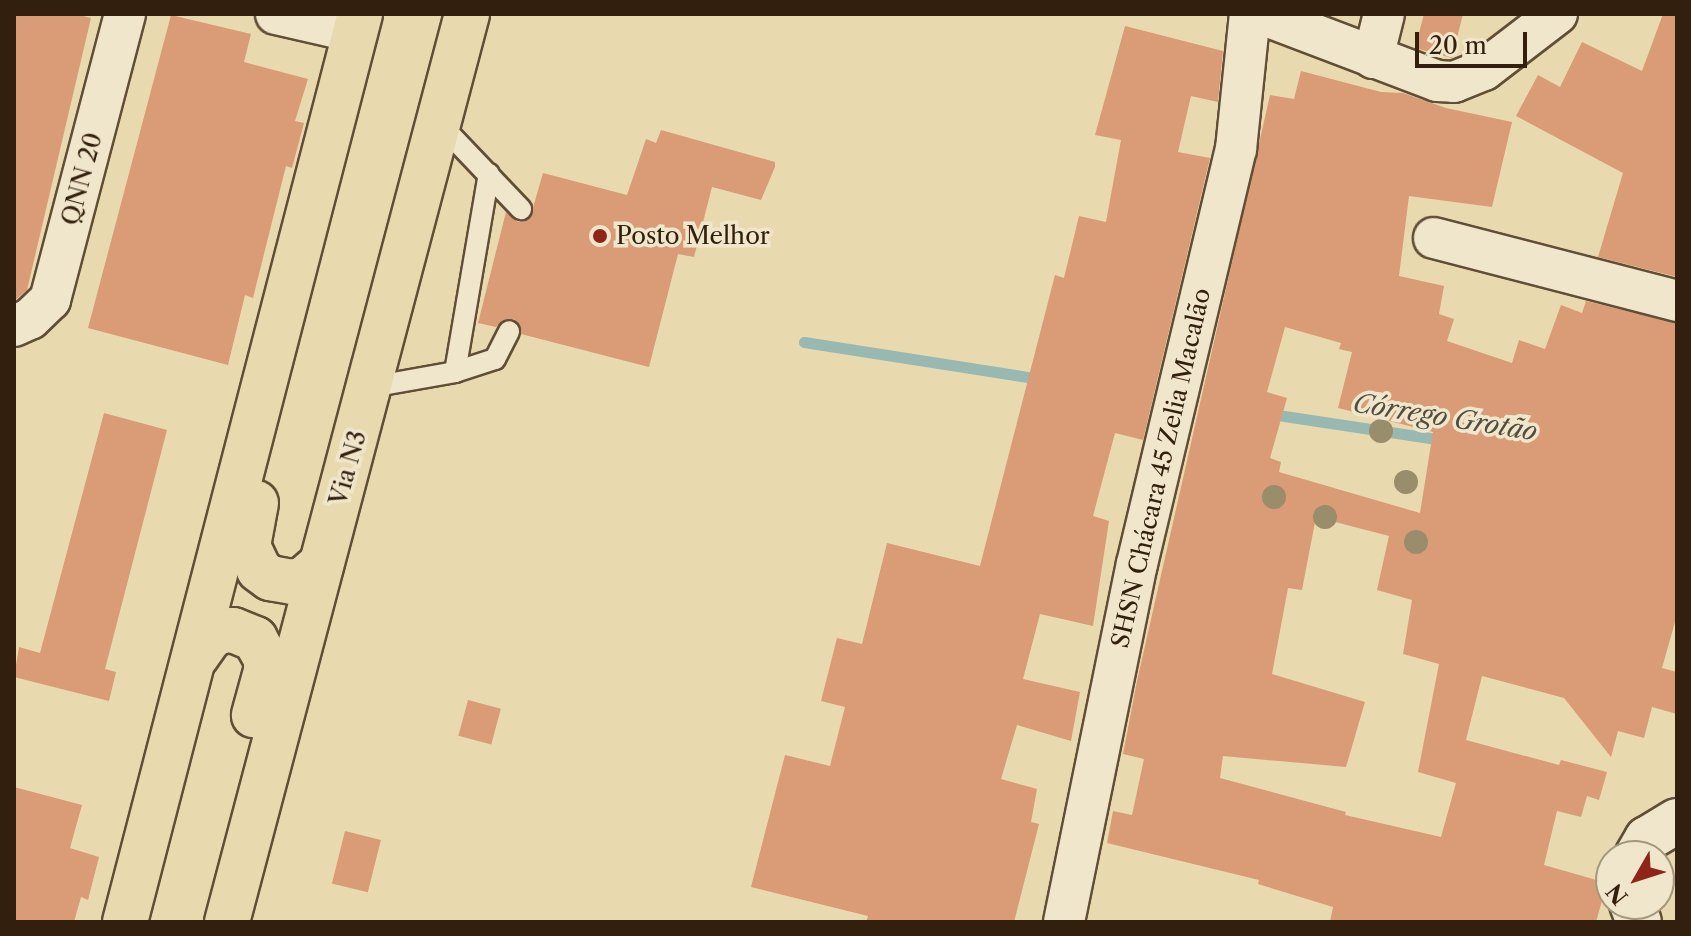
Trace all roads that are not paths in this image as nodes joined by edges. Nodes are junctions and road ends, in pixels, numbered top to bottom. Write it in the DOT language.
graph roads {
  1 [pos="125,14"];
  2 [pos="276,14"];
  3 [pos="467,14"];
  4 [pos="1250,14"];
  5 [pos="1261,14"];
  6 [pos="1384,14"];
  7 [pos="1557,14"];
  8 [pos="358,23"];
  9 [pos="1373,58"];
  10 [pos="337,102"];
  11 [pos="439,123"];
  12 [pos="489,174"];
  13 [pos="521,209"];
  14 [pos="1434,238"];
  15 [pos="1677,301"];
  16 [pos="14,326"];
  17 [pos="509,331"];
  18 [pos="455,372"];
  19 [pos="371,387"];
  20 [pos="321,564"];
  21 [pos="196,657"];
  22 [pos="1676,819"];
  23 [pos="1646,840"];
  24 [pos="125,922"];
  25 [pos="199,922"];
  26 [pos="227,922"];
  27 [pos="1064,922"];
  1 -- 16 [label="street, QNN 20"];
  2 -- 8 [label="street"];
  3 -- 11 [label="main road, Via N3"];
  4 -- 27 [label="street, SHSN Chácara 45 Zelia Macalão"];
  5 -- 9 [label="street"];
  6 -- 9 [label="street"];
  7 -- 9 [label="street"];
  8 -- 10 [label="main road"];
  10 -- 20 [label="main road"];
  10 -- 21 [label="main road"];
  11 -- 12 [label="lane"];
  11 -- 19 [label="main road, Via N3"];
  12 -- 13 [label="lane"];
  12 -- 18 [label="lane"];
  14 -- 15 [label="street"];
  17 -- 18 [label="lane"];
  18 -- 19 [label="lane"];
  19 -- 20 [label="main road, Via N3"];
  20 -- 26 [label="main road, Via N3"];
  21 -- 24 [label="main road"];
  21 -- 25 [label="main road"];
  22 -- 23 [label="street"];
}
